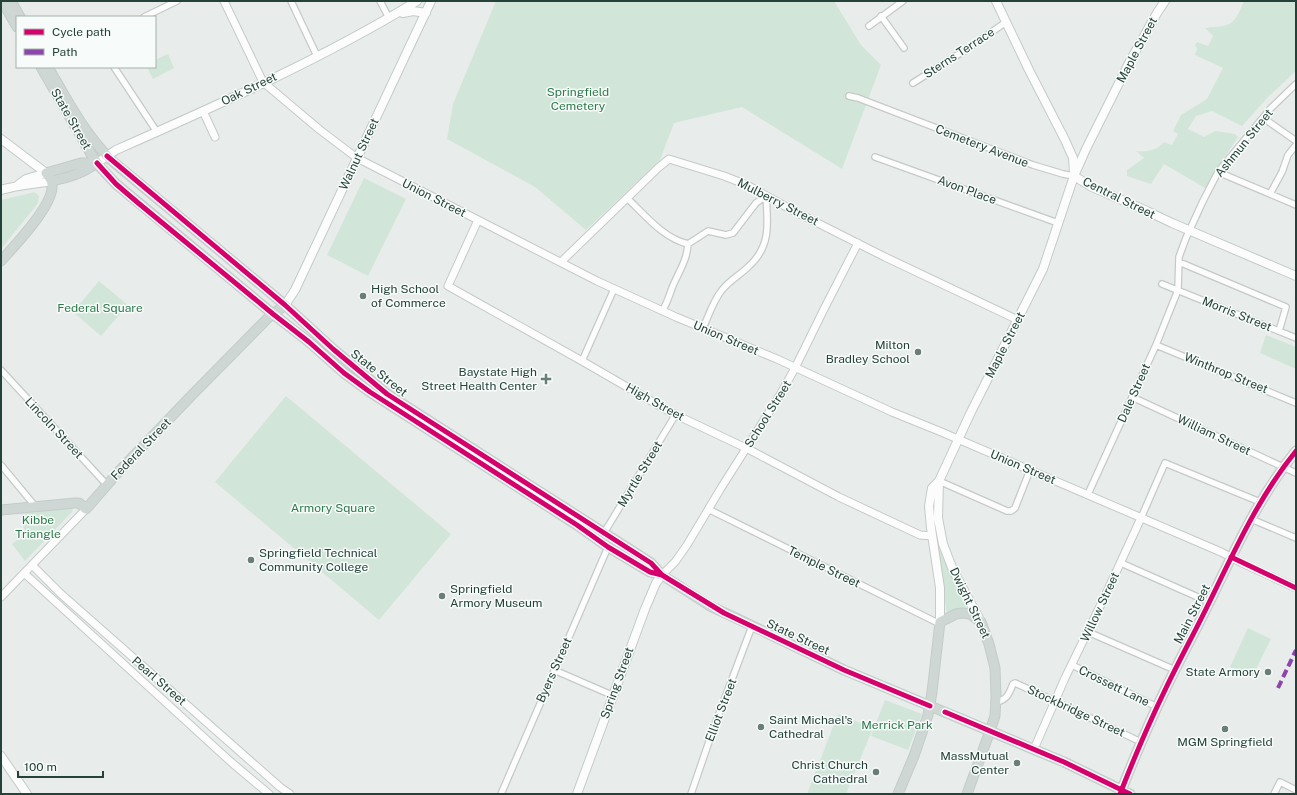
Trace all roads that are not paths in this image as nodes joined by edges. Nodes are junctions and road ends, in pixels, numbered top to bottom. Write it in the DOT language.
graph roads {
  1 [pos="2,1"];
  2 [pos="12,1"];
  3 [pos="177,1"];
  4 [pos="224,1"];
  5 [pos="291,1"];
  6 [pos="380,1"];
  7 [pos="417,1"];
  8 [pos="431,1"];
  9 [pos="903,1"];
  10 [pos="996,1"];
  11 [pos="1165,1"];
  12 [pos="426,13"];
  13 [pos="20,16"];
  14 [pos="146,16"];
  15 [pos="881,16"];
  16 [pos="389,18"];
  17 [pos="1006,22"];
  18 [pos="16,24"];
  19 [pos="869,26"];
  20 [pos="904,48"];
  21 [pos="317,56"];
  22 [pos="44,68"];
  23 [pos="115,68"];
  24 [pos="262,82"];
  25 [pos="913,83"];
  26 [pos="1296,84"];
  27 [pos="849,96"];
  28 [pos="202,111"];
  29 [pos="1268,122"];
  30 [pos="157,132"];
  31 [pos="214,137"];
  32 [pos="1,139"];
  33 [pos="1296,141"];
  34 [pos="1296,145"];
  35 [pos="107,156"];
  36 [pos="876,157"];
  37 [pos="357,158"];
  38 [pos="97,163"];
  39 [pos="1218,172"];
  40 [pos="46,173"];
  41 [pos="1074,176"];
  42 [pos="52,181"];
  43 [pos="18,185"];
  44 [pos="1,190"];
  45 [pos="1270,194"];
  46 [pos="766,196"];
  47 [pos="627,198"];
  48 [pos="1296,206"];
  49 [pos="478,220"];
  50 [pos="1058,223"];
  51 [pos="1189,230"];
  52 [pos="198,233"];
  53 [pos="858,243"];
  54 [pos="688,244"];
  55 [pos="190,245"];
  56 [pos="1,261"];
  57 [pos="561,262"];
  58 [pos="1179,262"];
  59 [pos="1296,276"];
  60 [pos="1162,284"];
  61 [pos="614,289"];
  62 [pos="1178,290"];
  63 [pos="285,305"];
  64 [pos="662,311"];
  65 [pos="273,314"];
  66 [pos="1018,320"];
  67 [pos="703,328"];
  68 [pos="1279,331"];
  69 [pos="1296,338"];
  70 [pos="1156,345"];
  71 [pos="582,360"];
  72 [pos="351,365"];
  73 [pos="795,368"];
  74 [pos="1,370"];
  75 [pos="344,373"];
  76 [pos="1132,397"];
  77 [pos="1296,403"];
  78 [pos="676,414"];
  79 [pos="959,440"];
  80 [pos="746,448"];
  81 [pos="1296,451"];
  82 [pos="1,465"];
  83 [pos="1283,467"];
  84 [pos="1030,470"];
  85 [pos="1296,473"];
  86 [pos="939,481"];
  87 [pos="107,485"];
  88 [pos="1088,494"];
  89 [pos="1260,502"];
  90 [pos="35,506"];
  91 [pos="86,508"];
  92 [pos="708,509"];
  93 [pos="1,510"];
  94 [pos="1141,518"];
  95 [pos="1251,519"];
  96 [pos="604,533"];
  97 [pos="932,536"];
  98 [pos="1296,538"];
  99 [pos="608,547"];
  100 [pos="1232,558"];
  101 [pos="32,565"];
  102 [pos="1120,565"];
  103 [pos="24,573"];
  104 [pos="662,575"];
  105 [pos="1296,588"];
  106 [pos="1,597"];
  107 [pos="1209,602"];
  108 [pos="981,622"];
  109 [pos="940,623"];
  110 [pos="752,626"];
  111 [pos="1088,632"];
  112 [pos="1072,665"];
  113 [pos="554,670"];
  114 [pos="1175,670"];
  115 [pos="614,696"];
  116 [pos="1055,701"];
  117 [pos="996,702"];
  118 [pos="930,706"];
  119 [pos="1157,707"];
  120 [pos="990,731"];
  121 [pos="1141,742"];
  122 [pos="1034,749"];
  123 [pos="1,756"];
  124 [pos="1296,790"];
  125 [pos="1121,792"];
  126 [pos="26,794"];
  127 [pos="269,794"];
  128 [pos="290,794"];
  129 [pos="501,794"];
  130 [pos="577,794"];
  131 [pos="691,794"];
  132 [pos="898,794"];
  133 [pos="966,794"];
  134 [pos="1130,794"];
  135 [pos="1274,794"];
  1 -- 18 [label="main road"];
  2 -- 13 [label="main road"];
  3 -- 14 [label="street"];
  4 -- 24 [label="street, Union Street"];
  5 -- 21 [label="street"];
  6 -- 16 [label="street"];
  7 -- 16 [label="main road, Oak Street"];
  8 -- 12 [label="main road, Walnut Street"];
  9 -- 15 [label="street"];
  10 -- 17 [label="main road, Central Street"];
  11 -- 41 [label="main road, Maple Street"];
  12 -- 16 [label="main road, Oak Street"];
  12 -- 37 [label="main road, Walnut Street"];
  15 -- 19 [label="street"];
  15 -- 20 [label="street"];
  16 -- 21 [label="main road, Oak Street"];
  17 -- 25 [label="street, Sterns Terrace"];
  17 -- 41 [label="main road, Central Street"];
  21 -- 24 [label="main road, Oak Street"];
  22 -- 35 [label="main road, State Street"];
  22 -- 38 [label="main road, State Street"];
  23 -- 30 [label="street"];
  24 -- 28 [label="main road, Oak Street"];
  24 -- 37 [label="street, Union Street"];
  26 -- 39 [label="street, Ashmun Street"];
  27 -- 41 [label="street, Cemetery Avenue"];
  28 -- 30 [label="main road, Oak Street"];
  28 -- 31 [label="street"];
  29 -- 33 [label="street"];
  30 -- 35 [label="main road, Oak Street"];
  32 -- 40 [label="main road"];
  34 -- 45 [label="street"];
  35 -- 38 [label="main road, Oak Street"];
  35 -- 52 [label="main road, State Street"];
  36 -- 50 [label="street, Avon Place"];
  37 -- 49 [label="street, Union Street"];
  37 -- 63 [label="main road, Walnut Street"];
  38 -- 40 [label="main road"];
  38 -- 42 [label="main road"];
  38 -- 55 [label="main road, State Street"];
  39 -- 45 [label="street"];
  39 -- 51 [label="street, Ashmun Street"];
  40 -- 42 [label="main road"];
  40 -- 43 [label="main road"];
  41 -- 50 [label="main road, Maple Street"];
  41 -- 51 [label="main road, Central Street"];
  42 -- 43 [label="main road"];
  42 -- 56 [label="main road"];
  43 -- 44 [label="main road"];
  45 -- 48 [label="street"];
  46 -- 47 [label="street, Mulberry Street"];
  46 -- 53 [label="street, Mulberry Street"];
  46 -- 54 [label="street"];
  46 -- 67 [label="street"];
  47 -- 54 [label="street"];
  47 -- 57 [label="street, Mulberry Street"];
  49 -- 57 [label="street, Union Street"];
  49 -- 71 [label="street, High Street"];
  50 -- 66 [label="main road, Maple Street"];
  51 -- 58 [label="street"];
  51 -- 59 [label="main road, Central Street"];
  52 -- 55 [label="main road"];
  52 -- 63 [label="main road, State Street"];
  53 -- 66 [label="street, Mulberry Street"];
  53 -- 73 [label="street, School Street"];
  54 -- 64 [label="street"];
  55 -- 65 [label="main road, State Street"];
  57 -- 61 [label="street, Union Street"];
  58 -- 62 [label="street"];
  58 -- 68 [label="street"];
  60 -- 62 [label="street, Morris Street"];
  61 -- 64 [label="street, Union Street"];
  61 -- 71 [label="street"];
  62 -- 68 [label="street, Morris Street"];
  62 -- 70 [label="street, Dale Street"];
  63 -- 65 [label="main road, Federal Street"];
  63 -- 72 [label="main road, State Street"];
  64 -- 67 [label="street, Union Street"];
  65 -- 75 [label="main road, State Street"];
  65 -- 87 [label="main road, Federal Street"];
  66 -- 79 [label="main road, Maple Street"];
  67 -- 73 [label="street, Union Street"];
  68 -- 69 [label="street, Morris Street"];
  70 -- 76 [label="street, Dale Street"];
  70 -- 77 [label="street, Winthrop Street"];
  71 -- 78 [label="street, High Street"];
  72 -- 75 [label="main road"];
  72 -- 96 [label="main road, State Street"];
  73 -- 79 [label="street, Union Street"];
  73 -- 80 [label="street, School Street"];
  74 -- 87 [label="street, Lincoln Street"];
  75 -- 99 [label="main road, State Street"];
  76 -- 83 [label="street, William Street"];
  76 -- 88 [label="street, Dale Street"];
  78 -- 80 [label="street, High Street"];
  78 -- 96 [label="street, Myrtle Street"];
  79 -- 84 [label="street, Union Street"];
  79 -- 86 [label="main road, Maple Street"];
  80 -- 92 [label="street, School Street"];
  80 -- 97 [label="street, High Street"];
  81 -- 83 [label="main road, Main Street"];
  82 -- 90 [label="street"];
  83 -- 85 [label="street, William Street"];
  83 -- 89 [label="main road, Main Street"];
  84 -- 86 [label="street"];
  84 -- 88 [label="street, Union Street"];
  86 -- 97 [label="main road, Maple Street"];
  86 -- 108 [label="main road, Dwight Street"];
  87 -- 91 [label="main road, Federal Street"];
  88 -- 94 [label="street, Union Street"];
  89 -- 94 [label="street, Willow Street"];
  89 -- 95 [label="main road, Main Street"];
  90 -- 91 [label="main road"];
  90 -- 93 [label="main road"];
  91 -- 101 [label="street, Federal Street"];
  92 -- 104 [label="street, School Street"];
  92 -- 109 [label="street, Temple Street"];
  94 -- 100 [label="street, Union Street"];
  94 -- 102 [label="street, Willow Street"];
  95 -- 98 [label="street"];
  95 -- 100 [label="main road, Main Street"];
  96 -- 104 [label="main road, State Street"];
  97 -- 109 [label="main road, Maple Street"];
  99 -- 104 [label="main road, State Street"];
  99 -- 113 [label="street, Byers Street"];
  100 -- 105 [label="street, Union Street"];
  100 -- 107 [label="main road, Main Street"];
  101 -- 103 [label="street, Federal Street"];
  101 -- 128 [label="street, Pearl Street"];
  102 -- 107 [label="street"];
  102 -- 111 [label="street, Willow Street"];
  103 -- 106 [label="street, Federal Street"];
  103 -- 127 [label="street, Pearl Street"];
  104 -- 110 [label="main road, State Street"];
  104 -- 115 [label="main road, Spring Street"];
  107 -- 114 [label="main road, Main Street"];
  108 -- 109 [label="main road"];
  108 -- 117 [label="main road, Dwight Street"];
  109 -- 118 [label="main road, Maple Street"];
  110 -- 118 [label="main road, State Street"];
  110 -- 131 [label="street, Elliot Street"];
  111 -- 112 [label="street, Willow Street"];
  111 -- 114 [label="street"];
  112 -- 116 [label="street, Willow Street"];
  112 -- 119 [label="street, Crossett Lane"];
  113 -- 115 [label="street"];
  113 -- 129 [label="street, Byers Street"];
  114 -- 119 [label="main road, Main Street"];
  115 -- 130 [label="main road, Spring Street"];
  116 -- 117 [label="street, Stockbridge Street"];
  116 -- 121 [label="street, Stockbridge Street"];
  116 -- 122 [label="street, Willow Street"];
  117 -- 120 [label="main road, Dwight Street"];
  118 -- 120 [label="main road, State Street"];
  118 -- 132 [label="main road, Maple Street"];
  119 -- 121 [label="main road, Main Street"];
  120 -- 122 [label="main road, State Street"];
  120 -- 133 [label="main road, Dwight Street"];
  121 -- 125 [label="main road, Main Street"];
  122 -- 125 [label="main road, State Street"];
  123 -- 126 [label="main road"];
  124 -- 135 [label="street"];
  125 -- 134 [label="main road, State Street"];
}
